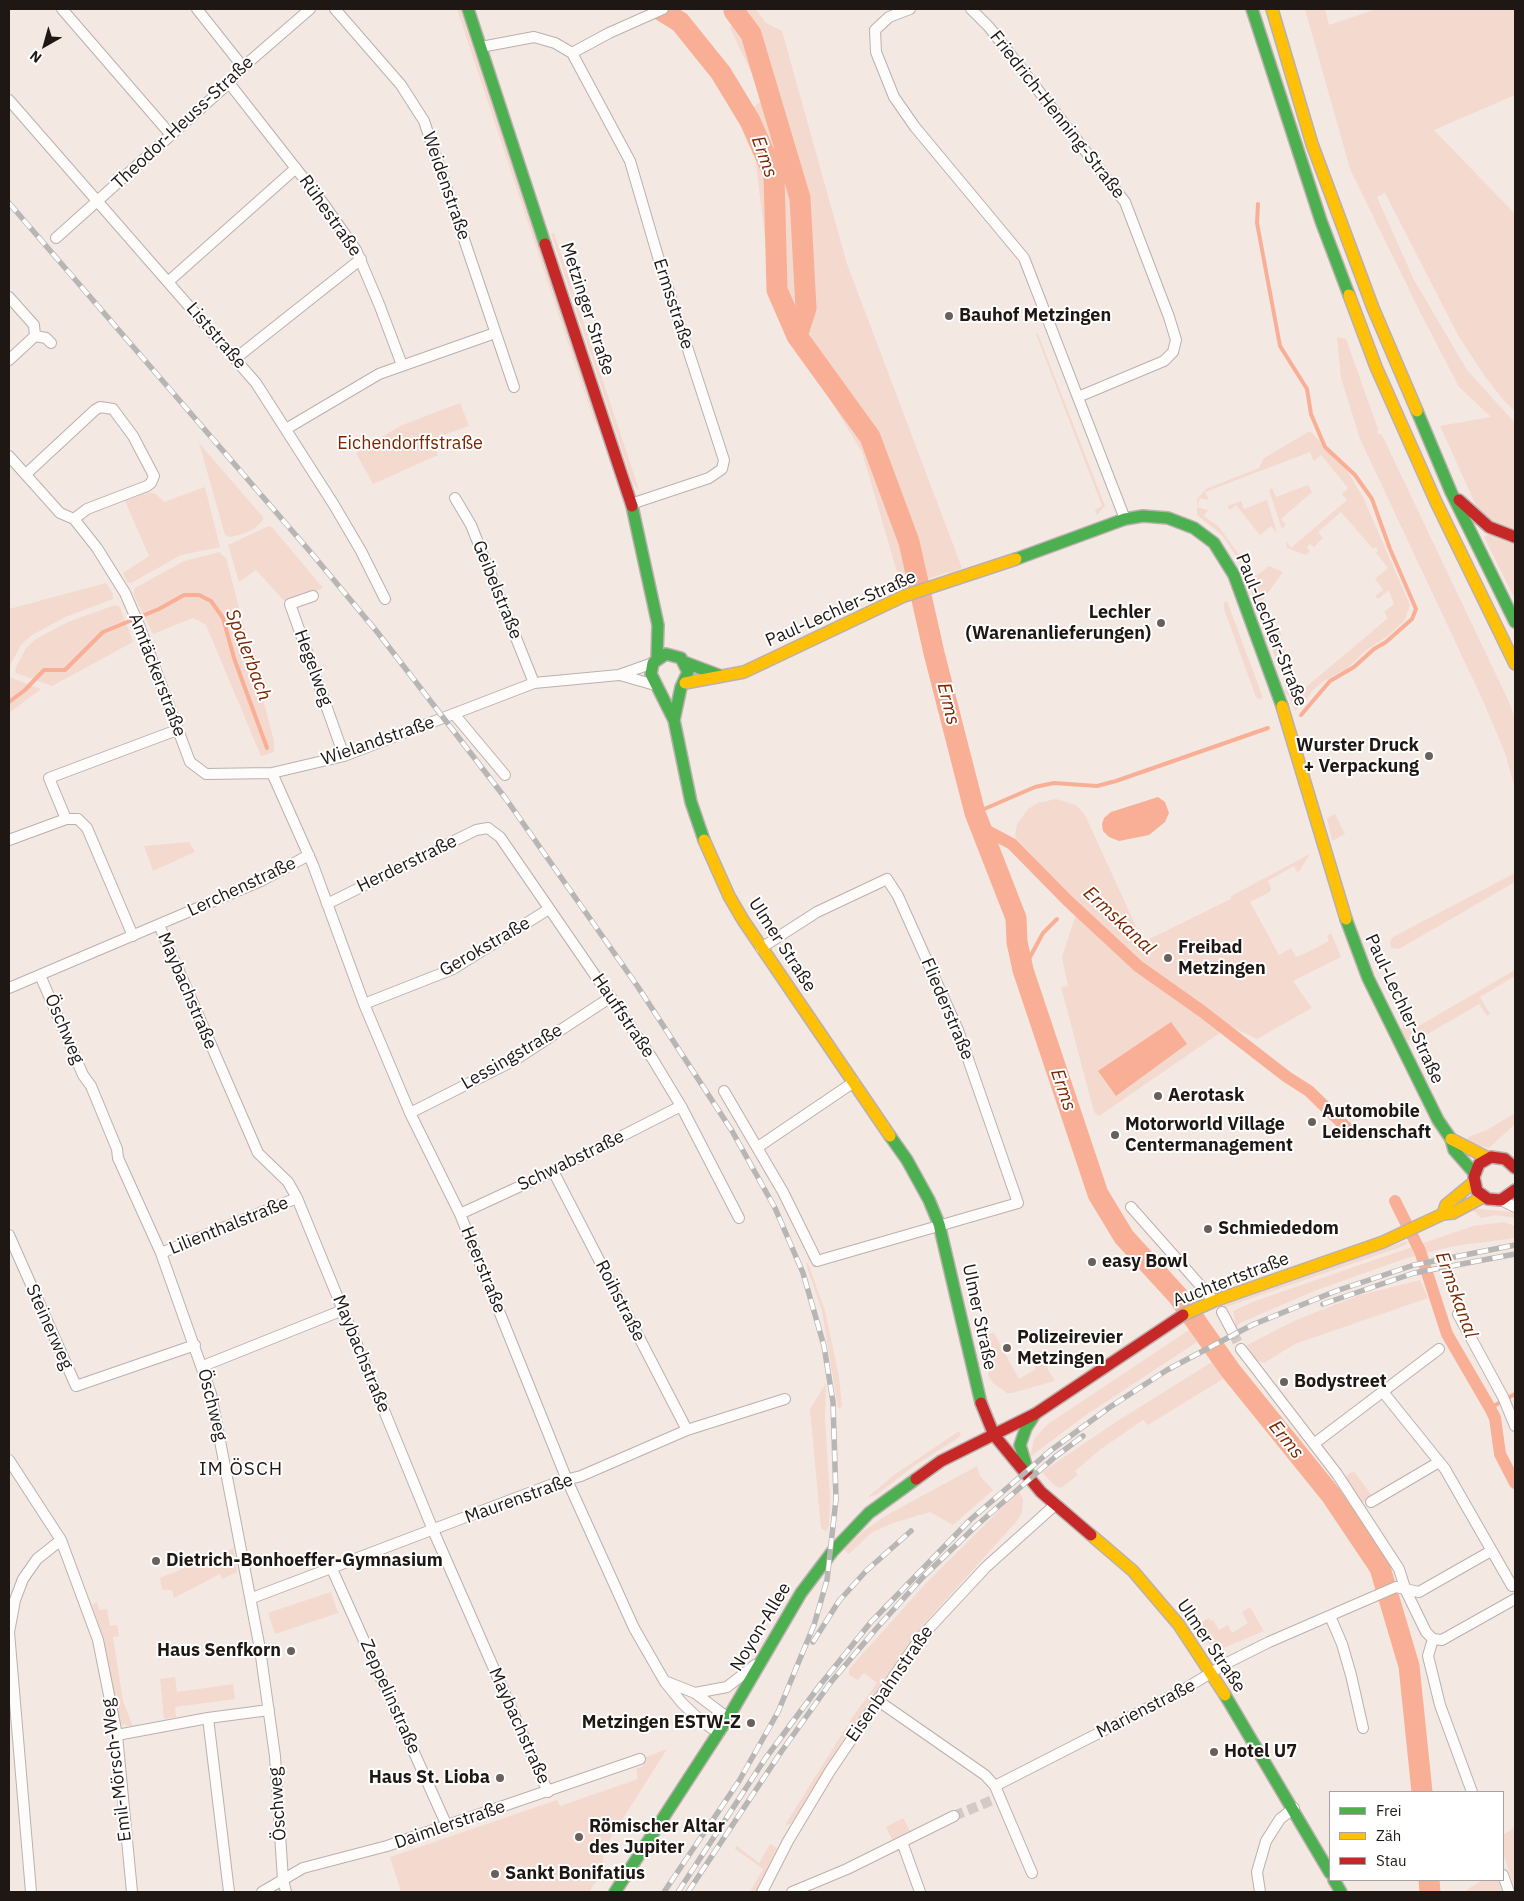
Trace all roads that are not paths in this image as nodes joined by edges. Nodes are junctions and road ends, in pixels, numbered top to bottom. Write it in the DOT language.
graph roads {
  1 [pos="62,9"];
  2 [pos="197,9"];
  3 [pos="309,9"];
  4 [pos="335,9"];
  5 [pos="468,9"];
  6 [pos="663,9"];
  7 [pos="910,9"];
  8 [pos="971,9"];
  9 [pos="1252,9"];
  10 [pos="1272,9"];
  11 [pos="481,47"];
  12 [pos="572,54"];
  13 [pos="243,67"];
  14 [pos="229,82"];
  15 [pos="9,100"];
  16 [pos="171,135"];
  17 [pos="296,168"];
  18 [pos="98,201"];
  19 [pos="56,238"];
  20 [pos="361,259"];
  21 [pos="169,281"];
  22 [pos="9,297"];
  23 [pos="495,333"];
  24 [pos="35,336"];
  25 [pos="51,344"];
  26 [pos="236,358"];
  27 [pos="9,360"];
  28 [pos="402,365"];
  29 [pos="514,387"];
  30 [pos="1078,396"];
  31 [pos="286,429"];
  32 [pos="9,456"];
  33 [pos="26,474"];
  34 [pos="1451,492"];
  35 [pos="455,498"];
  36 [pos="631,504"];
  37 [pos="74,519"];
  38 [pos="1125,519"];
  39 [pos="1515,537"];
  40 [pos="313,596"];
  41 [pos="385,600"];
  42 [pos="1515,622"];
  43 [pos="658,624"];
  44 [pos="680,659"];
  45 [pos="655,661"];
  46 [pos="1515,664"];
  47 [pos="619,675"];
  48 [pos="722,676"];
  49 [pos="534,683"];
  50 [pos="683,685"];
  51 [pos="657,686"];
  52 [pos="454,714"];
  53 [pos="674,720"];
  54 [pos="177,730"];
  55 [pos="344,756"];
  56 [pos="272,772"];
  57 [pos="505,775"];
  58 [pos="66,819"];
  59 [pos="488,828"];
  60 [pos="9,840"];
  61 [pos="309,855"];
  62 [pos="327,904"];
  63 [pos="549,909"];
  64 [pos="159,925"];
  65 [pos="134,936"];
  66 [pos="761,948"];
  67 [pos="40,975"];
  68 [pos="9,988"];
  69 [pos="612,997"];
  70 [pos="364,1004"];
  71 [pos="854,1082"];
  72 [pos="724,1091"];
  73 [pos="681,1106"];
  74 [pos="410,1113"];
  75 [pos="1451,1139"];
  76 [pos="758,1147"];
  77 [pos="1515,1152"];
  78 [pos="1488,1158"];
  79 [pos="1505,1158"];
  80 [pos="1515,1168"];
  81 [pos="553,1172"];
  82 [pos="1474,1178"];
  83 [pos="1515,1190"];
  84 [pos="1483,1197"];
  85 [pos="297,1198"];
  86 [pos="1502,1200"];
  87 [pos="1131,1207"];
  88 [pos="1515,1208"];
  89 [pos="460,1214"];
  90 [pos="1443,1214"];
  91 [pos="739,1218"];
  92 [pos="939,1224"];
  93 [pos="9,1235"];
  94 [pos="161,1253"];
  95 [pos="1208,1303"];
  96 [pos="343,1310"];
  97 [pos="1222,1312"];
  98 [pos="1458,1314"];
  99 [pos="1233,1333"];
  100 [pos="195,1345"];
  101 [pos="1241,1349"];
  102 [pos="1439,1349"];
  103 [pos="203,1366"];
  104 [pos="1383,1392"];
  105 [pos="785,1399"];
  106 [pos="1035,1414"];
  107 [pos="1515,1426"];
  108 [pos="687,1430"];
  109 [pos="994,1435"];
  110 [pos="1315,1443"];
  111 [pos="9,1460"];
  112 [pos="1439,1462"];
  113 [pos="567,1480"];
  114 [pos="1032,1482"];
  115 [pos="1371,1502"];
  116 [pos="1056,1505"];
  117 [pos="433,1530"];
  118 [pos="61,1540"];
  119 [pos="1491,1551"];
  120 [pos="332,1569"];
  121 [pos="1512,1586"];
  122 [pos="1401,1589"];
  123 [pos="252,1598"];
  124 [pos="1515,1599"];
  125 [pos="1330,1616"];
  126 [pos="1433,1639"];
  127 [pos="761,1661"];
  128 [pos="1212,1674"];
  129 [pos="665,1682"];
  130 [pos="695,1694"];
  131 [pos="877,1700"];
  132 [pos="268,1710"];
  133 [pos="208,1718"];
  134 [pos="728,1718"];
  135 [pos="1363,1728"];
  136 [pos="719,1733"];
  137 [pos="117,1735"];
  138 [pos="640,1759"];
  139 [pos="995,1786"];
  140 [pos="1472,1791"];
  141 [pos="548,1792"];
  142 [pos="1294,1808"];
  143 [pos="954,1816"];
  144 [pos="448,1826"];
  145 [pos="902,1842"];
  146 [pos="1329,1871"];
  147 [pos="1032,1873"];
  148 [pos="1504,1878"];
  149 [pos="283,1880"];
  150 [pos="31,1892"];
  151 [pos="132,1892"];
  152 [pos="229,1892"];
  153 [pos="262,1892"];
  154 [pos="286,1892"];
  155 [pos="615,1892"];
  156 [pos="762,1892"];
  157 [pos="792,1892"];
  158 [pos="920,1892"];
  159 [pos="1260,1892"];
  160 [pos="1509,1892"];
  1 -- 16 [label="street"];
  2 -- 13 [label="street"];
  3 -- 13 [label="street, Theodor-Heuss-Straße"];
  4 -- 23 [label="street, Weidenstraße"];
  5 -- 11 [label="main road, Metzinger Straße"];
  6 -- 12 [label="street"];
  7 -- 30 [label="street"];
  8 -- 30 [label="street, Friedrich-Henning-Straße"];
  9 -- 46 [label="main road"];
  10 -- 34 [label="main road"];
  11 -- 12 [label="street"];
  11 -- 36 [label="main road, Metzinger Straße"];
  12 -- 36 [label="street, Ermsstraße"];
  13 -- 14 [label="street, Theodor-Heuss-Straße"];
  14 -- 16 [label="street, Theodor-Heuss-Straße"];
  14 -- 17 [label="street, Rühestraße"];
  15 -- 18 [label="street, Liststraße"];
  16 -- 18 [label="street, Theodor-Heuss-Straße"];
  17 -- 20 [label="street, Rühestraße"];
  17 -- 21 [label="street"];
  18 -- 19 [label="street, Theodor-Heuss-Straße"];
  18 -- 21 [label="street, Liststraße"];
  20 -- 26 [label="street"];
  20 -- 28 [label="street, Rühestraße"];
  21 -- 26 [label="street, Liststraße"];
  22 -- 24 [label="street"];
  23 -- 28 [label="street"];
  23 -- 29 [label="street, Weidenstraße"];
  24 -- 25 [label="street"];
  24 -- 27 [label="street"];
  26 -- 31 [label="street, Liststraße"];
  28 -- 31 [label="street"];
  30 -- 38 [label="street"];
  31 -- 41 [label="street, Liststraße"];
  32 -- 33 [label="street, Amtäckerstraße"];
  33 -- 37 [label="street, Amtäckerstraße"];
  33 -- 37 [label="street"];
  34 -- 39 [label="main road"];
  34 -- 42 [label="main road"];
  35 -- 49 [label="street, Geibelstraße"];
  36 -- 43 [label="main road, Metzinger Straße"];
  37 -- 54 [label="street, Amtäckerstraße"];
  38 -- 48 [label="main road, Paul-Lechler-Straße"];
  38 -- 75 [label="main road, Paul-Lechler-Straße"];
  40 -- 55 [label="street, Hegelweg"];
  43 -- 44 [label="main road, Metzinger Straße"];
  43 -- 45 [label="main road, Metzinger Straße"];
  44 -- 45 [label="main road"];
  44 -- 48 [label="main road"];
  44 -- 50 [label="main road, Ulmer Straße"];
  45 -- 47 [label="street, Wielandstraße"];
  45 -- 51 [label="main road, Ulmer Straße"];
  47 -- 49 [label="street, Wielandstraße"];
  47 -- 51 [label="street, Wielandstraße"];
  48 -- 50 [label="main road, Paul-Lechler-Straße"];
  49 -- 52 [label="street, Wielandstraße"];
  50 -- 51 [label="main road"];
  50 -- 53 [label="main road, Ulmer Straße"];
  51 -- 53 [label="main road, Ulmer Straße"];
  52 -- 55 [label="street, Wielandstraße"];
  52 -- 57 [label="street, Wielandstraße"];
  53 -- 66 [label="main road, Ulmer Straße"];
  54 -- 56 [label="street, Amtäckerstraße"];
  54 -- 58 [label="street"];
  55 -- 56 [label="street, Wielandstraße"];
  56 -- 61 [label="street"];
  58 -- 60 [label="street"];
  58 -- 65 [label="street"];
  59 -- 62 [label="street, Herderstraße"];
  59 -- 63 [label="street, Hauffstraße"];
  61 -- 62 [label="street, Heerstraße"];
  61 -- 64 [label="street, Lerchenstraße"];
  62 -- 70 [label="street, Heerstraße"];
  63 -- 69 [label="street, Hauffstraße"];
  63 -- 70 [label="street, Gerokstraße"];
  64 -- 65 [label="street, Lerchenstraße"];
  64 -- 85 [label="street, Maybachstraße"];
  65 -- 67 [label="street, Lerchenstraße"];
  66 -- 71 [label="main road, Ulmer Straße"];
  66 -- 92 [label="street, Fliederstraße"];
  67 -- 68 [label="street, Lerchenstraße"];
  67 -- 94 [label="street, Öschweg"];
  69 -- 73 [label="street, Hauffstraße"];
  69 -- 74 [label="street, Lessingstraße"];
  70 -- 74 [label="street, Heerstraße"];
  71 -- 76 [label="street"];
  71 -- 92 [label="main road, Ulmer Straße"];
  72 -- 76 [label="street"];
  73 -- 81 [label="street, Schwabstraße"];
  73 -- 91 [label="street, Hauffstraße"];
  74 -- 89 [label="street, Heerstraße"];
  75 -- 78 [label="main road"];
  75 -- 82 [label="main road, Paul-Lechler-Straße"];
  76 -- 92 [label="street"];
  77 -- 79 [label="main road"];
  78 -- 79 [label="main road"];
  78 -- 82 [label="main road, Auchtertstraße"];
  79 -- 80 [label="main road"];
  81 -- 89 [label="street, Schwabstraße"];
  81 -- 108 [label="street, Roihstraße"];
  82 -- 84 [label="main road, Paul-Lechler-Straße"];
  82 -- 90 [label="main road, Auchtertstraße"];
  83 -- 86 [label="main road"];
  84 -- 86 [label="main road"];
  84 -- 90 [label="main road, Auchtertstraße"];
  85 -- 94 [label="street, Lilienthalstraße"];
  85 -- 96 [label="street, Maybachstraße"];
  86 -- 88 [label="street"];
  87 -- 95 [label="street"];
  89 -- 113 [label="street, Heerstraße"];
  90 -- 95 [label="main road, Auchtertstraße"];
  92 -- 109 [label="main road, Ulmer Straße"];
  93 -- 100 [label="street, Steinerweg"];
  94 -- 100 [label="street, Öschweg"];
  95 -- 106 [label="main road, Auchtertstraße"];
  96 -- 103 [label="street"];
  96 -- 117 [label="street, Maybachstraße"];
  97 -- 99 [label="street"];
  98 -- 107 [label="street"];
  100 -- 103 [label="street, Öschweg"];
  101 -- 110 [label="street"];
  102 -- 104 [label="street"];
  103 -- 123 [label="street, Öschweg"];
  104 -- 110 [label="street"];
  104 -- 112 [label="street"];
  105 -- 108 [label="street, Maurenstraße"];
  106 -- 109 [label="main road, Auchtertstraße"];
  106 -- 114 [label="main road"];
  108 -- 113 [label="street, Maurenstraße"];
  109 -- 114 [label="main road, Ulmer Straße"];
  109 -- 127 [label="main road, Noyon-Allee"];
  110 -- 122 [label="street"];
  111 -- 118 [label="street, Emil-Mörsch-Weg"];
  112 -- 115 [label="street"];
  112 -- 119 [label="street"];
  113 -- 117 [label="street, Maurenstraße"];
  113 -- 129 [label="street, Heerstraße"];
  114 -- 116 [label="main road, Ulmer Straße"];
  116 -- 128 [label="main road, Ulmer Straße"];
  116 -- 131 [label="street, Eisenbahnstraße"];
  117 -- 120 [label="street, Maurenstraße"];
  117 -- 141 [label="street, Maybachstraße"];
  118 -- 137 [label="street, Emil-Mörsch-Weg"];
  118 -- 150 [label="street"];
  119 -- 121 [label="street"];
  119 -- 122 [label="street, Marienstraße"];
  120 -- 123 [label="street, Maurenstraße"];
  120 -- 144 [label="street, Zeppelinstraße"];
  122 -- 125 [label="street, Marienstraße"];
  122 -- 126 [label="street"];
  123 -- 132 [label="street, Öschweg"];
  124 -- 126 [label="street"];
  125 -- 128 [label="street, Marienstraße"];
  125 -- 135 [label="street"];
  126 -- 140 [label="street"];
  127 -- 130 [label="street"];
  127 -- 134 [label="main road, Noyon-Allee"];
  128 -- 139 [label="street, Marienstraße"];
  128 -- 142 [label="main road, Ulmer Straße"];
  129 -- 130 [label="street"];
  129 -- 136 [label="street, Heerstraße"];
  130 -- 134 [label="street"];
  131 -- 139 [label="street"];
  131 -- 156 [label="street, Eisenbahnstraße"];
  132 -- 133 [label="street"];
  132 -- 149 [label="street, Öschweg"];
  133 -- 137 [label="street"];
  133 -- 152 [label="street"];
  134 -- 136 [label="main road, Noyon-Allee"];
  136 -- 155 [label="main road, Noyon-Allee"];
  137 -- 151 [label="street, Emil-Mörsch-Weg"];
  138 -- 141 [label="street, Daimlerstraße"];
  139 -- 147 [label="street"];
  141 -- 144 [label="street, Daimlerstraße"];
  142 -- 146 [label="main road, Ulmer Straße"];
  142 -- 159 [label="street"];
  143 -- 145 [label="street"];
  144 -- 149 [label="street, Daimlerstraße"];
  145 -- 157 [label="street"];
  145 -- 158 [label="street"];
  148 -- 160 [label="street"];
  149 -- 153 [label="street, Daimlerstraße"];
  149 -- 154 [label="street, Öschweg"];
}
